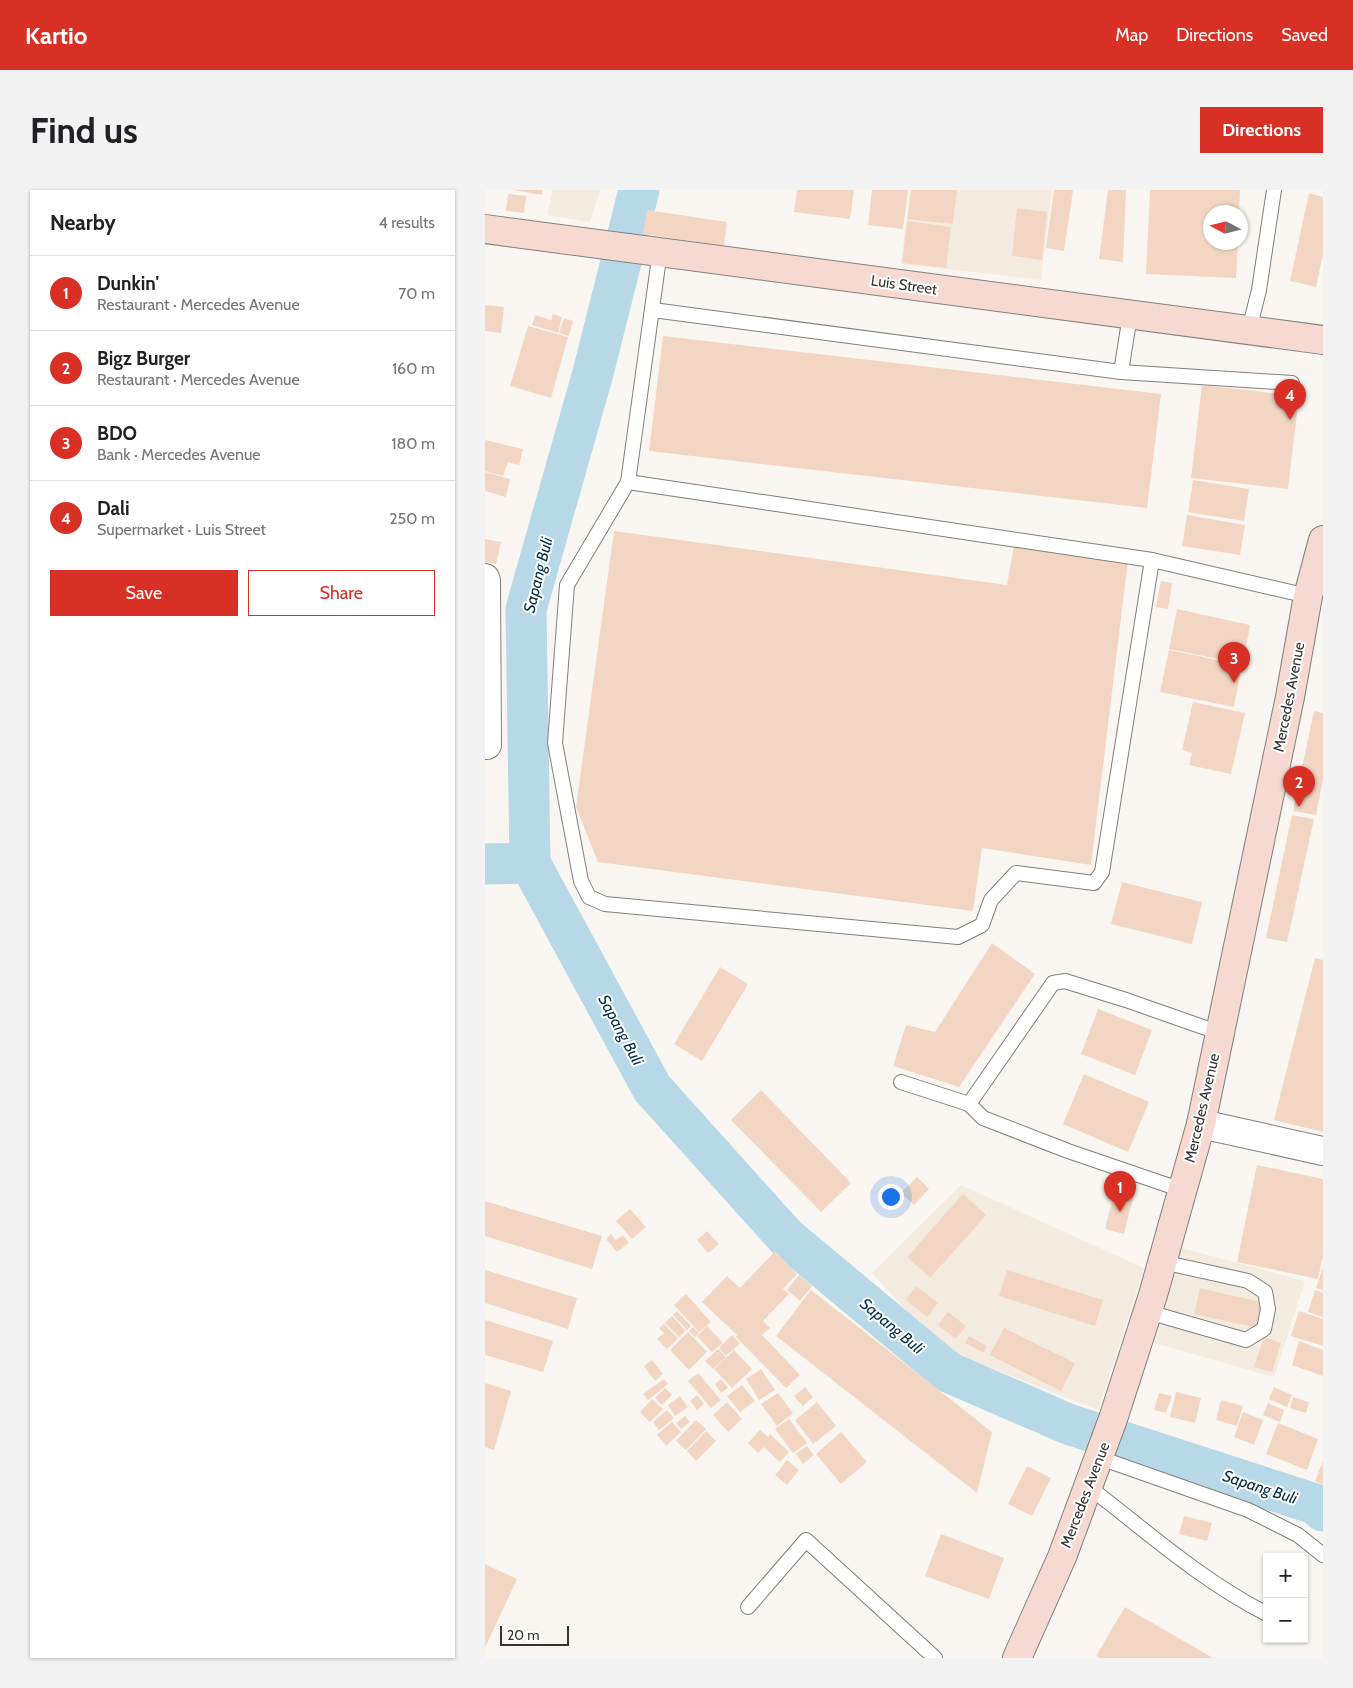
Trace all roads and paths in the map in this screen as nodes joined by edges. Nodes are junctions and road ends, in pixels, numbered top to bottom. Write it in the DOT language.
graph roads {
  1 [pos="1274,190"];
  2 [pos="485,229"];
  3 [pos="648,250"];
  4 [pos="653,310"];
  5 [pos="1130,315"];
  6 [pos="1249,330"];
  7 [pos="1323,340"];
  8 [pos="1121,372"];
  9 [pos="1292,383"];
  10 [pos="628,482"];
  11 [pos="1323,540"];
  12 [pos="1152,560"];
  13 [pos="485,578"];
  14 [pos="1308,596"];
  15 [pos="487,745"];
  16 [pos="1220,1033"];
  17 [pos="901,1082"];
  18 [pos="969,1104"];
  19 [pos="1201,1124"];
  20 [pos="1323,1151"];
  21 [pos="1182,1190"];
  22 [pos="1162,1262"];
  23 [pos="1148,1312"];
  24 [pos="1100,1457"];
  25 [pos="1089,1487"];
  26 [pos="1323,1555"];
  27 [pos="748,1607"];
  28 [pos="1263,1612"];
  29 [pos="935,1658"];
  30 [pos="1017,1658"];
  1 -- 6 [label="lane"];
  2 -- 3 [label="main road, Luis Street"];
  3 -- 4 [label="lane"];
  3 -- 5 [label="main road, Luis Street"];
  4 -- 8 [label="lane"];
  4 -- 10 [label="lane"];
  5 -- 6 [label="main road, Luis Street"];
  5 -- 8 [label="lane"];
  6 -- 7 [label="main road, Luis Street"];
  8 -- 9 [label="lane"];
  10 -- 12 [label="lane"];
  10 -- 12 [label="lane"];
  11 -- 14 [label="main road, Mercedes Avenue"];
  12 -- 14 [label="lane"];
  13 -- 15 [label="street"];
  14 -- 16 [label="main road, Mercedes Avenue"];
  16 -- 18 [label="lane"];
  16 -- 19 [label="main road, Mercedes Avenue"];
  17 -- 18 [label="lane"];
  18 -- 21 [label="lane"];
  19 -- 20 [label="street"];
  19 -- 21 [label="main road, Mercedes Avenue"];
  21 -- 22 [label="main road, Mercedes Avenue"];
  22 -- 23 [label="main road, Mercedes Avenue"];
  22 -- 23 [label="lane"];
  23 -- 24 [label="main road, Mercedes Avenue"];
  24 -- 25 [label="main road, Mercedes Avenue"];
  24 -- 26 [label="lane"];
  25 -- 28 [label="lane"];
  25 -- 30 [label="main road, Mercedes Avenue"];
  27 -- 29 [label="lane"];
}
